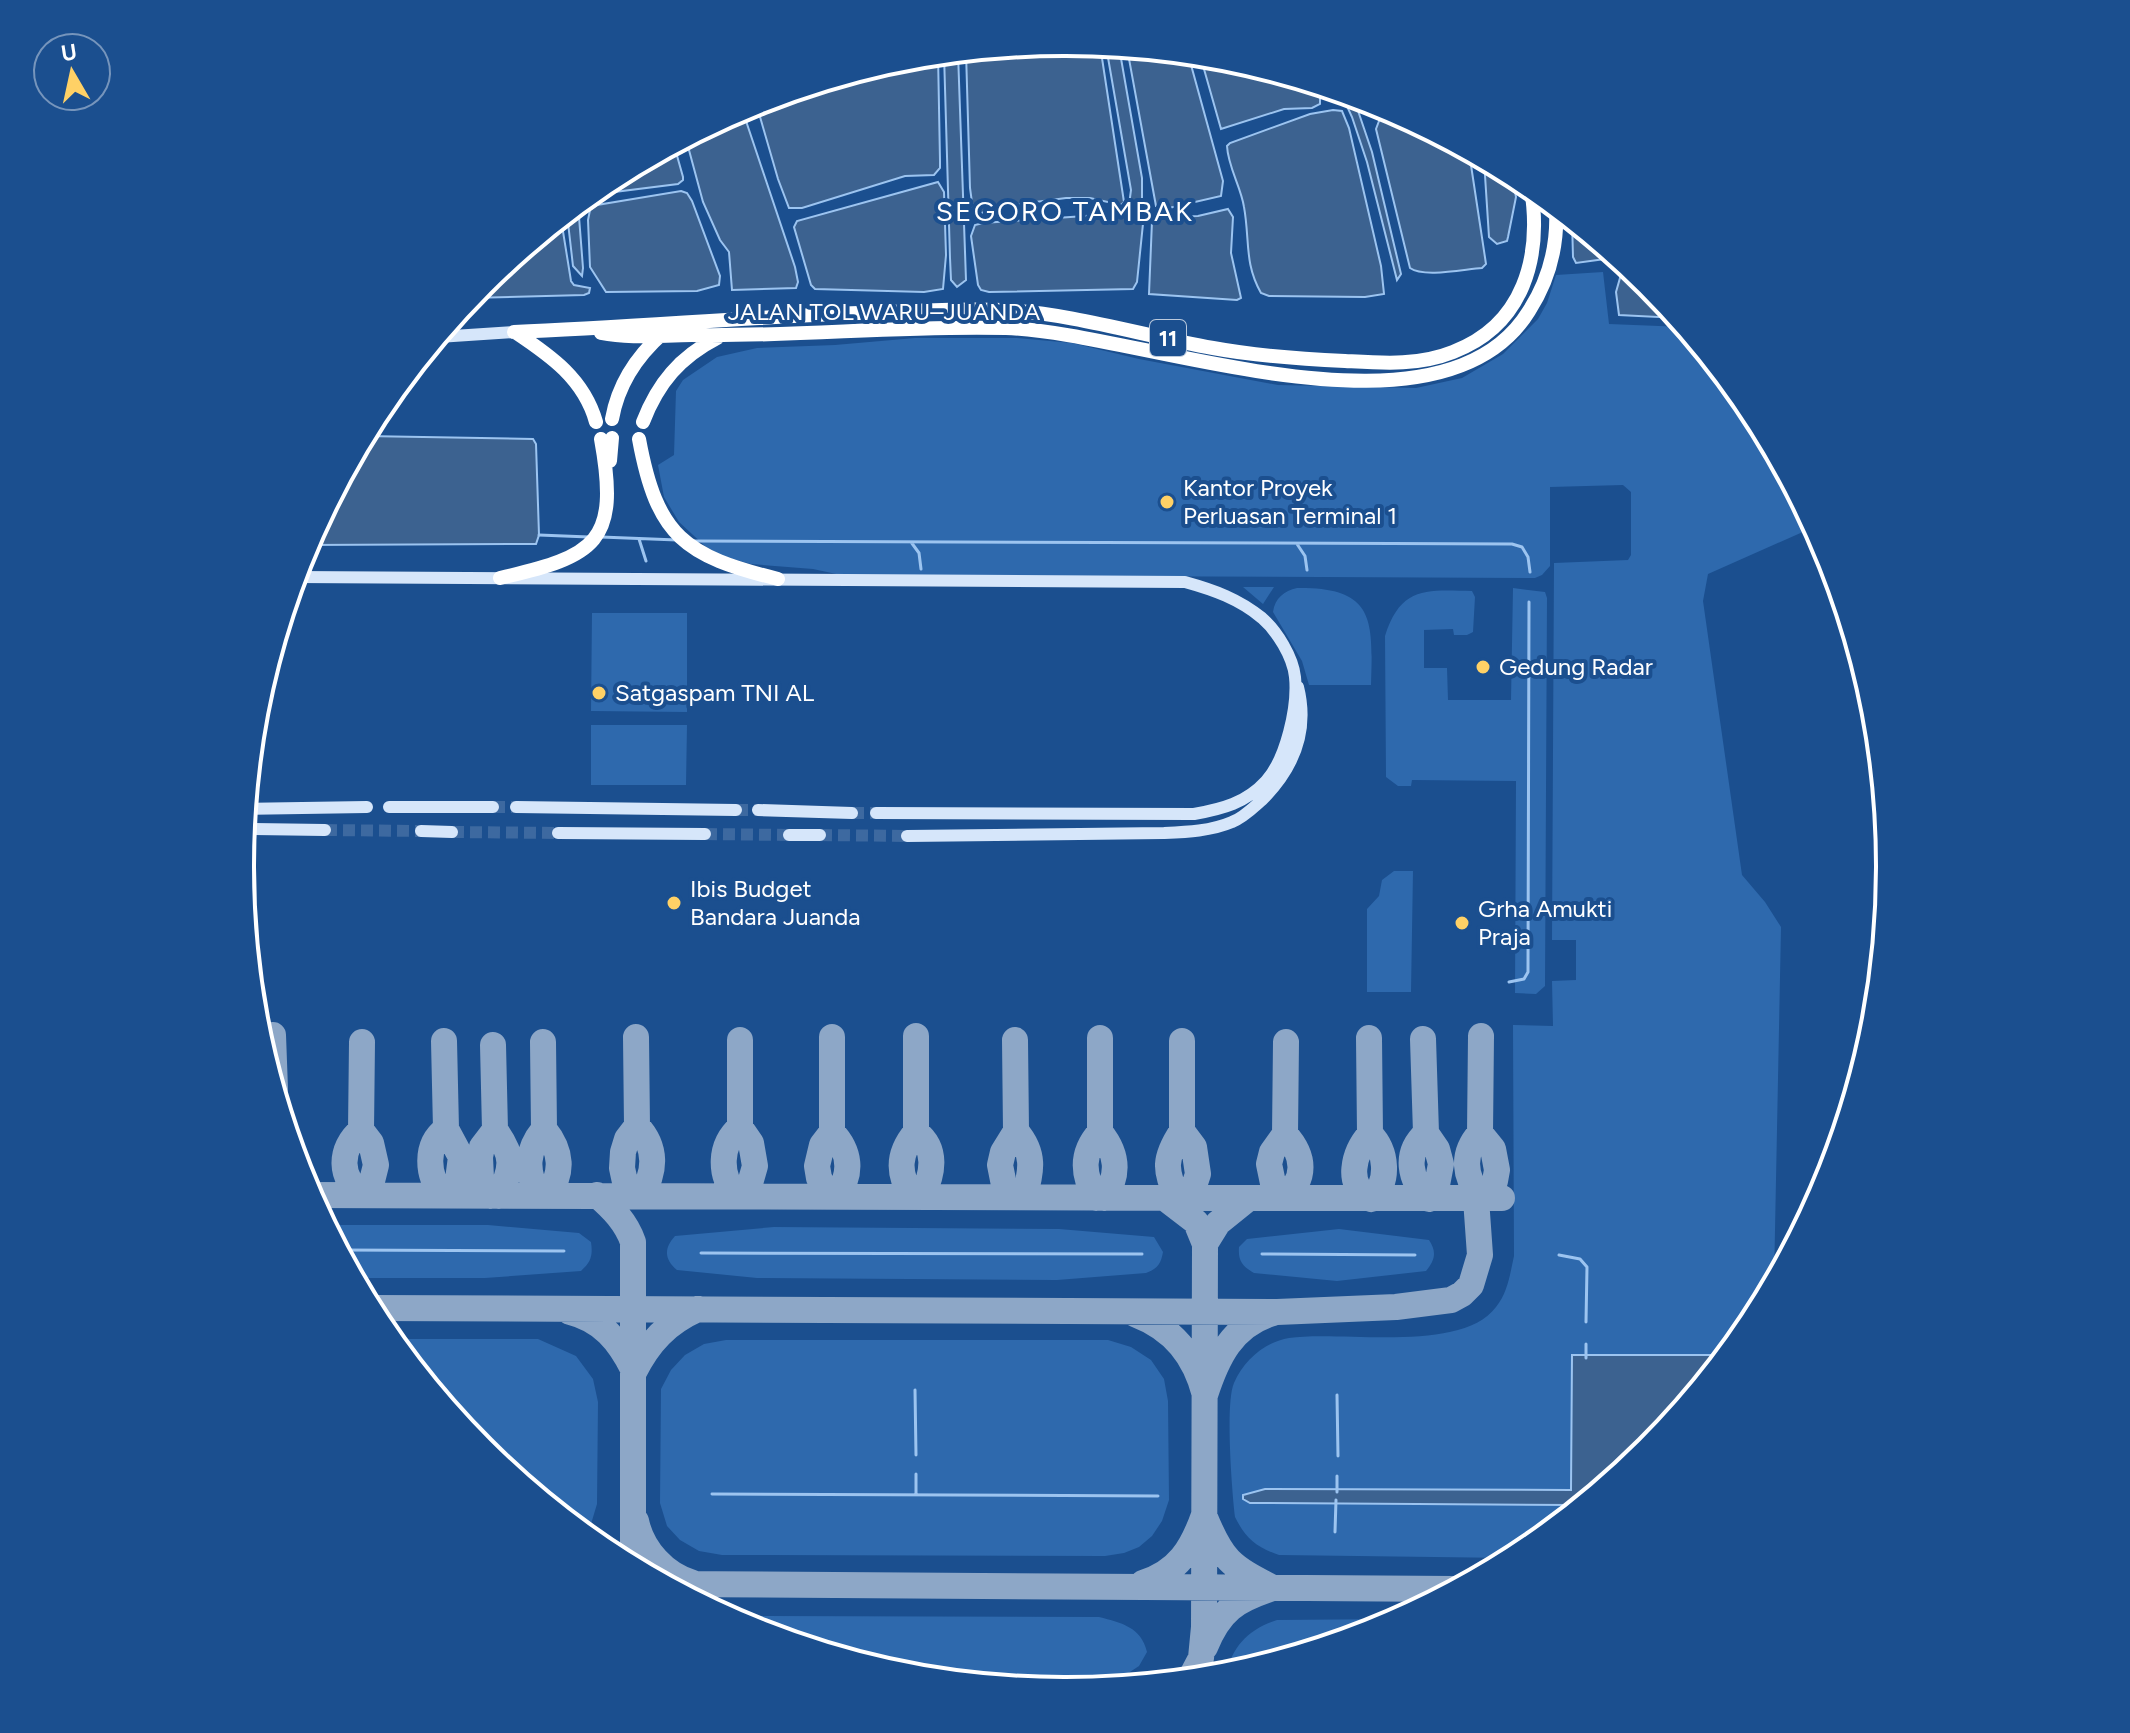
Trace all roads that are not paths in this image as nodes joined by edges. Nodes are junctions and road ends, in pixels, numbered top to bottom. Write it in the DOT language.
graph roads {
  1 [pos="1534,206"];
  2 [pos="1555,221"];
  3 [pos="680,322"];
  4 [pos="586,329"];
  5 [pos="514,332"];
  6 [pos="661,334"];
  7 [pos="453,336"];
  8 [pos="721,336"];
  9 [pos="612,419"];
  10 [pos="596,422"];
  11 [pos="643,422"];
  12 [pos="606,438"];
  13 [pos="639,439"];
  14 [pos="308,577"];
  15 [pos="500,578"];
  16 [pos="778,579"];
  17 [pos="1295,677"];
  18 [pos="367,807"];
  19 [pos="389,807"];
  20 [pos="493,807"];
  21 [pos="516,807"];
  22 [pos="256,809"];
  23 [pos="736,810"];
  24 [pos="758,810"];
  25 [pos="852,813"];
  26 [pos="876,813"];
  27 [pos="1128,815"];
  28 [pos="255,829"];
  29 [pos="325,830"];
  30 [pos="421,831"];
  31 [pos="452,832"];
  32 [pos="558,833"];
  33 [pos="1164,833"];
  34 [pos="705,834"];
  35 [pos="789,835"];
  36 [pos="820,835"];
  37 [pos="907,836"];
  1 -- 3 [label="highway, JALAN TOL WARU–JUANDA / 11"];
  2 -- 8 [label="highway, JALAN TOL WARU–JUANDA / 11"];
  3 -- 4 [label="highway, JALAN TOL WARU–JUANDA / 11"];
  3 -- 6 [label="highway"];
  4 -- 5 [label="highway, JALAN TOL WARU–JUANDA / 11"];
  4 -- 6 [label="highway, JALAN TOL WARU–JUANDA / 11"];
  5 -- 7 [label="street"];
  5 -- 10 [label="highway"];
  6 -- 8 [label="highway, JALAN TOL WARU–JUANDA / 11"];
  6 -- 9 [label="highway"];
  8 -- 11 [label="highway"];
  12 -- 15 [label="highway"];
  13 -- 16 [label="highway"];
  14 -- 15 [label="street"];
  15 -- 16 [label="street"];
  16 -- 17 [label="street"];
  17 -- 27 [label="street"];
  17 -- 33 [label="street"];
  18 -- 22 [label="street"];
  19 -- 20 [label="street"];
  21 -- 23 [label="street"];
  24 -- 25 [label="street"];
  26 -- 27 [label="street"];
  27 -- 33 [label="street"];
  28 -- 29 [label="street"];
  30 -- 31 [label="street"];
  32 -- 34 [label="street"];
  33 -- 37 [label="street"];
  35 -- 36 [label="street"];
}
